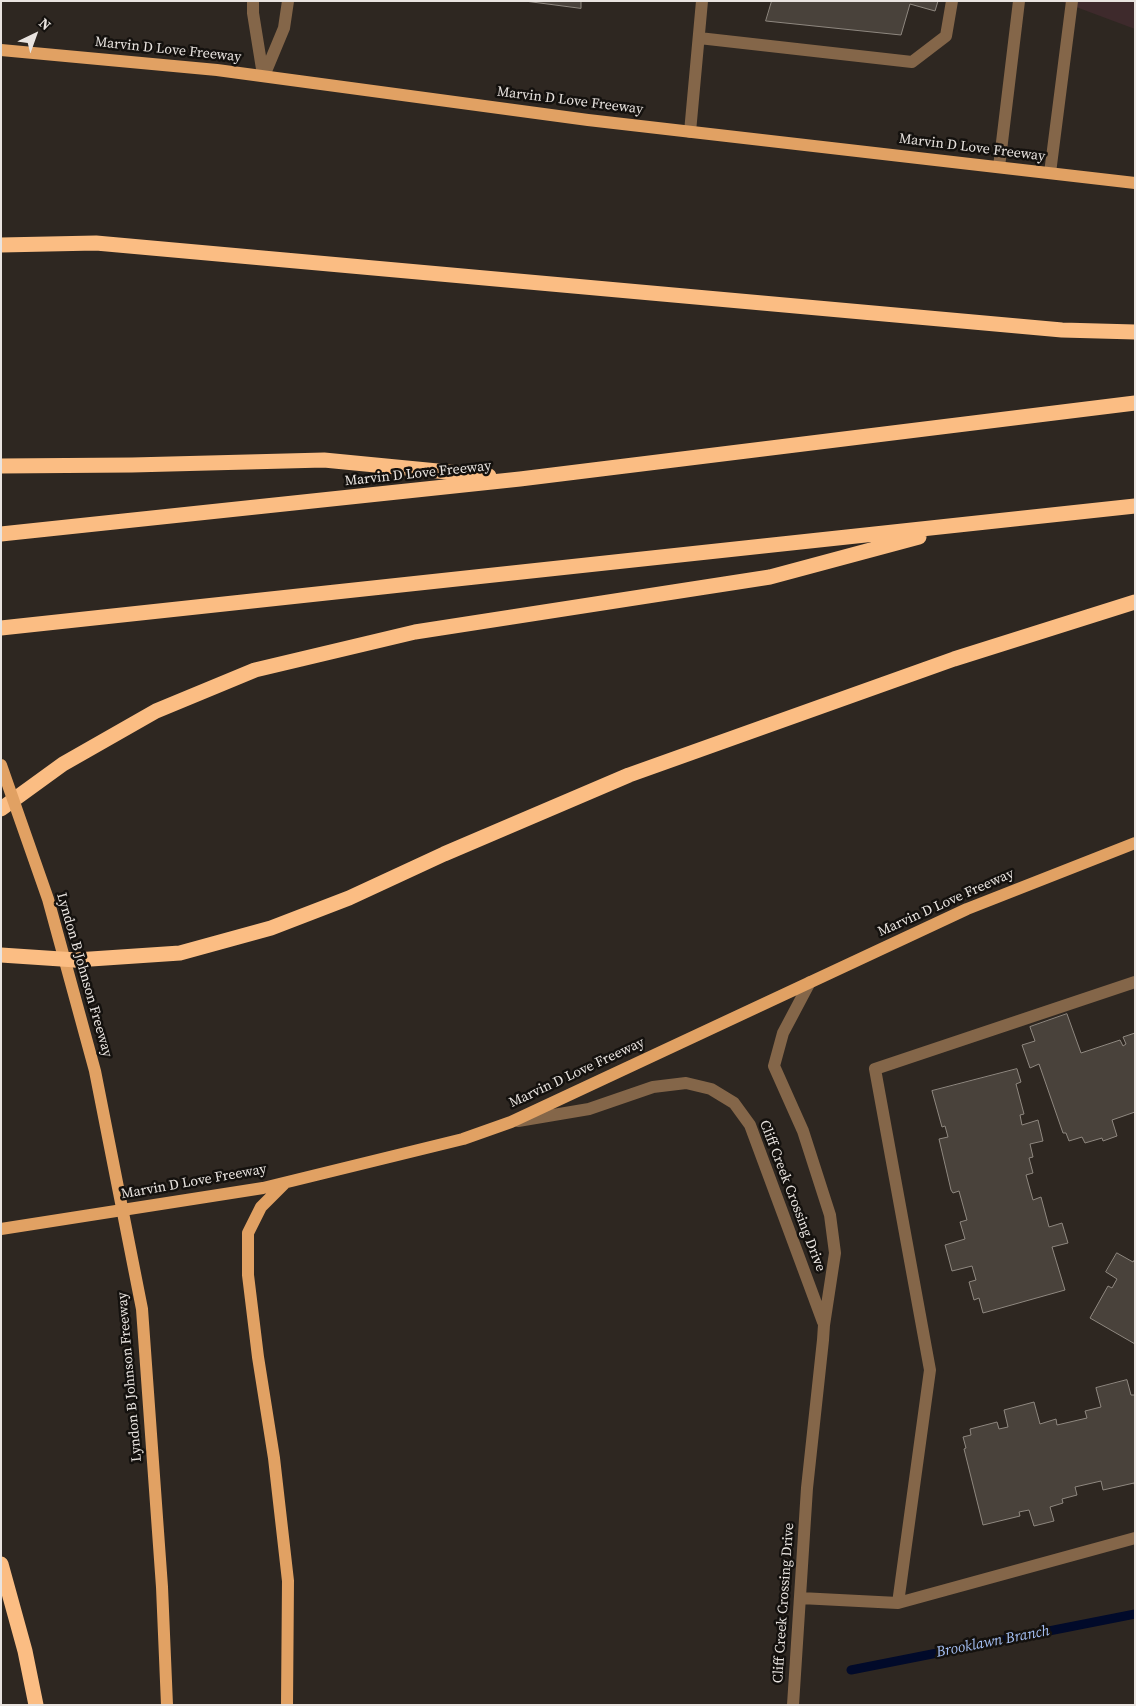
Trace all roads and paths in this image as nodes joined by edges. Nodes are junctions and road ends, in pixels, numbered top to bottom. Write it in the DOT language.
graph roads {
  1 [pos="253,1"];
  2 [pos="288,1"];
  3 [pos="702,1"];
  4 [pos="952,1"];
  5 [pos="1019,1"];
  6 [pos="1072,1"];
  7 [pos="699,38"];
  8 [pos="1,50"];
  9 [pos="264,76"];
  10 [pos="690,132"];
  11 [pos="999,167"];
  12 [pos="1050,173"];
  13 [pos="1135,183"];
  14 [pos="1,246"];
  15 [pos="1135,332"];
  16 [pos="1135,403"];
  17 [pos="1,466"];
  18 [pos="520,479"];
  19 [pos="1135,506"];
  20 [pos="966,524"];
  21 [pos="1,534"];
  22 [pos="1135,602"];
  23 [pos="1,628"];
  24 [pos="1,765"];
  25 [pos="1,809"];
  26 [pos="1135,843"];
  27 [pos="1,955"];
  28 [pos="810,982"];
  29 [pos="1135,982"];
  30 [pos="511,1122"];
  31 [pos="285,1182"];
  32 [pos="1,1228"];
  33 [pos="824,1324"];
  34 [pos="1135,1538"];
  35 [pos="1,1564"];
  36 [pos="800,1598"];
  37 [pos="898,1603"];
  38 [pos="36,1705"];
  39 [pos="167,1705"];
  40 [pos="287,1705"];
  41 [pos="793,1705"];
  1 -- 9 [label="street"];
  2 -- 9 [label="street"];
  3 -- 7 [label="street"];
  4 -- 7 [label="street"];
  5 -- 11 [label="street"];
  6 -- 12 [label="street"];
  7 -- 10 [label="street"];
  8 -- 9 [label="main road, Marvin D Love Freeway"];
  9 -- 10 [label="main road, Marvin D Love Freeway"];
  10 -- 11 [label="main road, Marvin D Love Freeway"];
  11 -- 12 [label="main road, Marvin D Love Freeway"];
  12 -- 13 [label="main road, Marvin D Love Freeway"];
  14 -- 15 [label="highway"];
  16 -- 18 [label="highway, Marvin D Love Freeway"];
  17 -- 18 [label="highway"];
  18 -- 21 [label="highway, Marvin D Love Freeway"];
  19 -- 20 [label="highway"];
  20 -- 23 [label="highway"];
  20 -- 25 [label="highway"];
  22 -- 27 [label="highway, bridge"];
  24 -- 39 [label="main road, Lyndon B Johnson Freeway, bridge"];
  26 -- 28 [label="main road, Marvin D Love Freeway"];
  28 -- 30 [label="main road, Marvin D Love Freeway"];
  28 -- 33 [label="street, Cliff Creek Crossing Drive"];
  29 -- 37 [label="street"];
  30 -- 31 [label="main road, Marvin D Love Freeway"];
  30 -- 33 [label="street, Cliff Creek Crossing Drive"];
  31 -- 32 [label="main road, Marvin D Love Freeway"];
  31 -- 40 [label="main road"];
  33 -- 36 [label="street, Cliff Creek Crossing Drive"];
  34 -- 37 [label="street"];
  35 -- 38 [label="highway"];
  36 -- 37 [label="street"];
  36 -- 41 [label="street, Cliff Creek Crossing Drive"];
}
